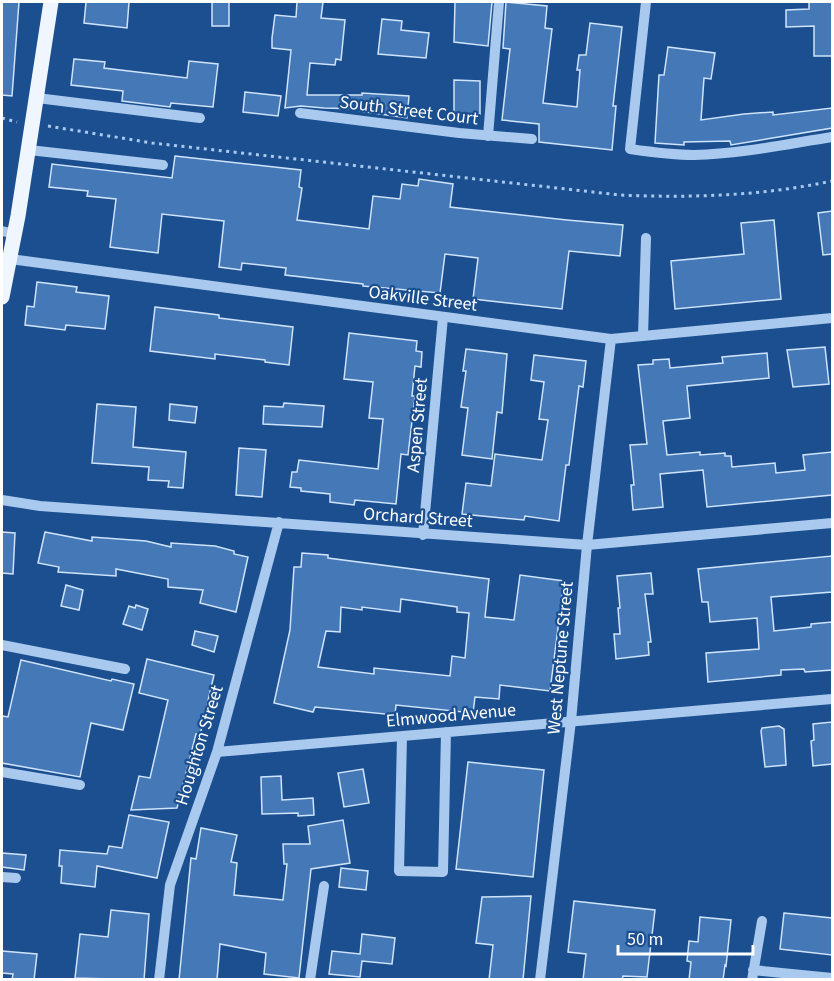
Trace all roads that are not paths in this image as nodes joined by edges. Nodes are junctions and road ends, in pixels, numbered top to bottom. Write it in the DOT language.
graph roads {
  1 [pos="51,2"];
  2 [pos="500,2"];
  3 [pos="646,2"];
  4 [pos="37,98"];
  5 [pos="300,113"];
  6 [pos="200,117"];
  7 [pos="488,136"];
  8 [pos="832,137"];
  9 [pos="532,139"];
  10 [pos="29,150"];
  11 [pos="163,165"];
  12 [pos="8,232"];
  13 [pos="646,238"];
  14 [pos="10,259"];
  15 [pos="2,297"];
  16 [pos="443,317"];
  17 [pos="832,318"];
  18 [pos="643,336"];
  19 [pos="611,339"];
  20 [pos="2,500"];
  21 [pos="279,522"];
  22 [pos="832,524"];
  23 [pos="423,535"];
  24 [pos="587,545"];
  25 [pos="2,645"];
  26 [pos="125,669"];
  27 [pos="832,699"];
  28 [pos="571,722"];
  29 [pos="446,732"];
  30 [pos="402,737"];
  31 [pos="217,752"];
  32 [pos="2,772"];
  33 [pos="80,785"];
  34 [pos="2,877"];
  35 [pos="16,878"];
  36 [pos="324,886"];
  37 [pos="762,921"];
  38 [pos="752,975"];
  39 [pos="832,978"];
  40 [pos="159,980"];
  41 [pos="310,980"];
  42 [pos="540,980"];
  1 -- 4 [label="main road"];
  2 -- 7 [label="street, South Street Court"];
  3 -- 8 [label="street"];
  4 -- 6 [label="street"];
  4 -- 10 [label="main road"];
  5 -- 7 [label="street, South Street Court"];
  7 -- 9 [label="street"];
  10 -- 11 [label="street"];
  10 -- 12 [label="main road"];
  12 -- 14 [label="main road"];
  13 -- 18 [label="street"];
  14 -- 15 [label="main road"];
  14 -- 16 [label="street, Oakville Street"];
  16 -- 19 [label="street, Oakville Street"];
  16 -- 23 [label="street, Aspen Street"];
  17 -- 18 [label="street, Oakville Street"];
  18 -- 19 [label="street, Oakville Street"];
  19 -- 24 [label="street, West Neptune Street"];
  20 -- 21 [label="street, Orchard Street"];
  21 -- 23 [label="street, Orchard Street"];
  21 -- 31 [label="street, Houghton Street"];
  22 -- 24 [label="street, Orchard Street"];
  23 -- 24 [label="street, Orchard Street"];
  24 -- 28 [label="street, West Neptune Street"];
  25 -- 26 [label="street"];
  27 -- 28 [label="street, Elmwood Avenue"];
  28 -- 29 [label="street, Elmwood Avenue"];
  28 -- 42 [label="street, West Neptune Street"];
  29 -- 30 [label="street, Elmwood Avenue"];
  29 -- 30 [label="street"];
  30 -- 31 [label="street, Elmwood Avenue"];
  31 -- 40 [label="street, Houghton Street"];
  32 -- 33 [label="street"];
  34 -- 35 [label="street"];
  36 -- 41 [label="street"];
  37 -- 38 [label="street"];
  38 -- 39 [label="street"];
}
